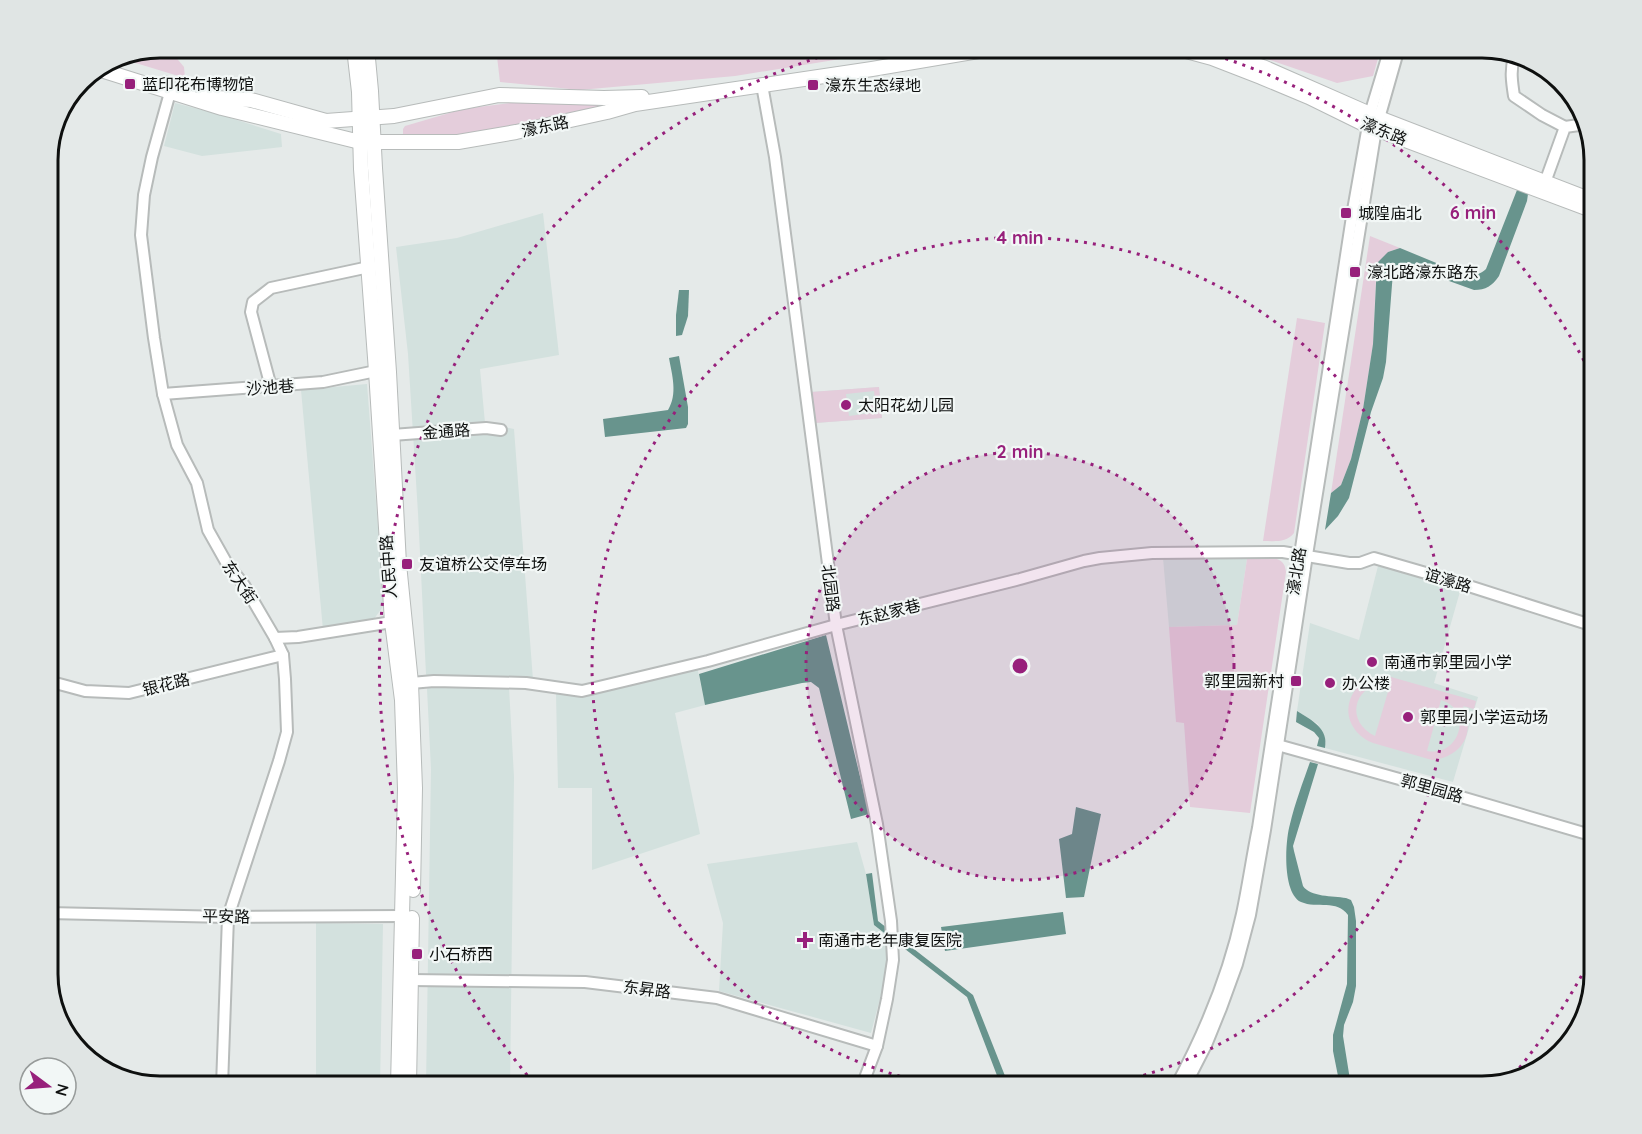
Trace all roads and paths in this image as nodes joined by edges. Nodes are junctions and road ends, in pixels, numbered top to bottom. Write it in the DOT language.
graph roads {
  1 [pos="355,58"];
  2 [pos="367,58"];
  3 [pos="894,58"];
  4 [pos="937,58"];
  5 [pos="1212,58"];
  6 [pos="1236,58"];
  7 [pos="1388,58"];
  8 [pos="1396,58"];
  9 [pos="1512,63"];
  10 [pos="118,68"];
  11 [pos="110,72"];
  12 [pos="762,85"];
  13 [pos="167,87"];
  14 [pos="366,119"];
  15 [pos="1373,122"];
  16 [pos="1577,125"];
  17 [pos="1565,127"];
  18 [pos="367,142"];
  19 [pos="1543,187"];
  20 [pos="1584,198"];
  21 [pos="1584,206"];
  22 [pos="369,267"];
  23 [pos="376,371"];
  24 [pos="271,387"];
  25 [pos="163,394"];
  26 [pos="501,430"];
  27 [pos="392,435"];
  28 [pos="1303,555"];
  29 [pos="392,622"];
  30 [pos="1584,623"];
  31 [pos="836,625"];
  32 [pos="275,638"];
  33 [pos="282,655"];
  34 [pos="411,683"];
  35 [pos="59,684"];
  36 [pos="1274,744"];
  37 [pos="1584,833"];
  38 [pos="59,913"];
  39 [pos="403,916"];
  40 [pos="228,917"];
  41 [pos="411,980"];
  42 [pos="877,1046"];
  43 [pos="222,1076"];
  44 [pos="398,1076"];
  45 [pos="409,1076"];
  46 [pos="866,1076"];
  47 [pos="1181,1076"];
  48 [pos="1190,1076"];
  1 -- 14 [label="main road, 人民中路"];
  2 -- 14 [label="main road, 人民中路"];
  3 -- 14 [label="main road, 濠东路"];
  4 -- 12 [label="main road, 濠东路"];
  5 -- 15 [label="main road, 濠东路"];
  6 -- 15 [label="main road, 濠东路"];
  7 -- 15 [label="street, 濠北路"];
  8 -- 15 [label="street, 濠北路"];
  9 -- 17 [label="street"];
  10 -- 13 [label="main road, 濠东路"];
  11 -- 13 [label="main road, 濠东路"];
  12 -- 18 [label="main road, 濠东路"];
  12 -- 31 [label="street, 北园路"];
  13 -- 14 [label="main road, 濠东路"];
  13 -- 18 [label="main road, 濠东路"];
  13 -- 25 [label="street, 东大街"];
  14 -- 18 [label="main road, 人民中路"];
  15 -- 19 [label="main road, 濠东路"];
  15 -- 28 [label="street, 濠北路"];
  16 -- 17 [label="street"];
  17 -- 19 [label="street"];
  18 -- 22 [label="main road, 人民中路"];
  18 -- 27 [label="main road, 人民中路"];
  19 -- 20 [label="main road, 濠东路"];
  19 -- 21 [label="main road, 濠东路"];
  22 -- 23 [label="main road, 人民中路"];
  22 -- 24 [label="street"];
  23 -- 24 [label="street, 沙池巷"];
  23 -- 29 [label="main road, 人民中路"];
  24 -- 25 [label="street, 沙池巷"];
  25 -- 32 [label="street, 东大街"];
  26 -- 27 [label="street, 金通路"];
  27 -- 34 [label="main road, 人民中路"];
  28 -- 30 [label="street, 谊濠路"];
  28 -- 31 [label="street, 东赵家巷"];
  28 -- 36 [label="street, 濠北路"];
  29 -- 32 [label="street"];
  29 -- 39 [label="main road, 人民中路"];
  31 -- 34 [label="street, 东赵家巷"];
  31 -- 42 [label="street, 北园路"];
  32 -- 33 [label="street, 东大街"];
  33 -- 35 [label="street, 银花路"];
  33 -- 40 [label="street, 东大街"];
  34 -- 41 [label="main road, 人民中路"];
  36 -- 37 [label="street, 郭里园路"];
  36 -- 47 [label="street, 濠北路"];
  36 -- 48 [label="street, 濠北路"];
  38 -- 40 [label="street, 平安路"];
  39 -- 40 [label="street, 平安路"];
  39 -- 44 [label="main road, 人民中路"];
  40 -- 43 [label="street, 东大街"];
  41 -- 42 [label="street, 东昇路"];
  41 -- 45 [label="main road, 人民中路"];
  42 -- 46 [label="street, 北园路"];
}
